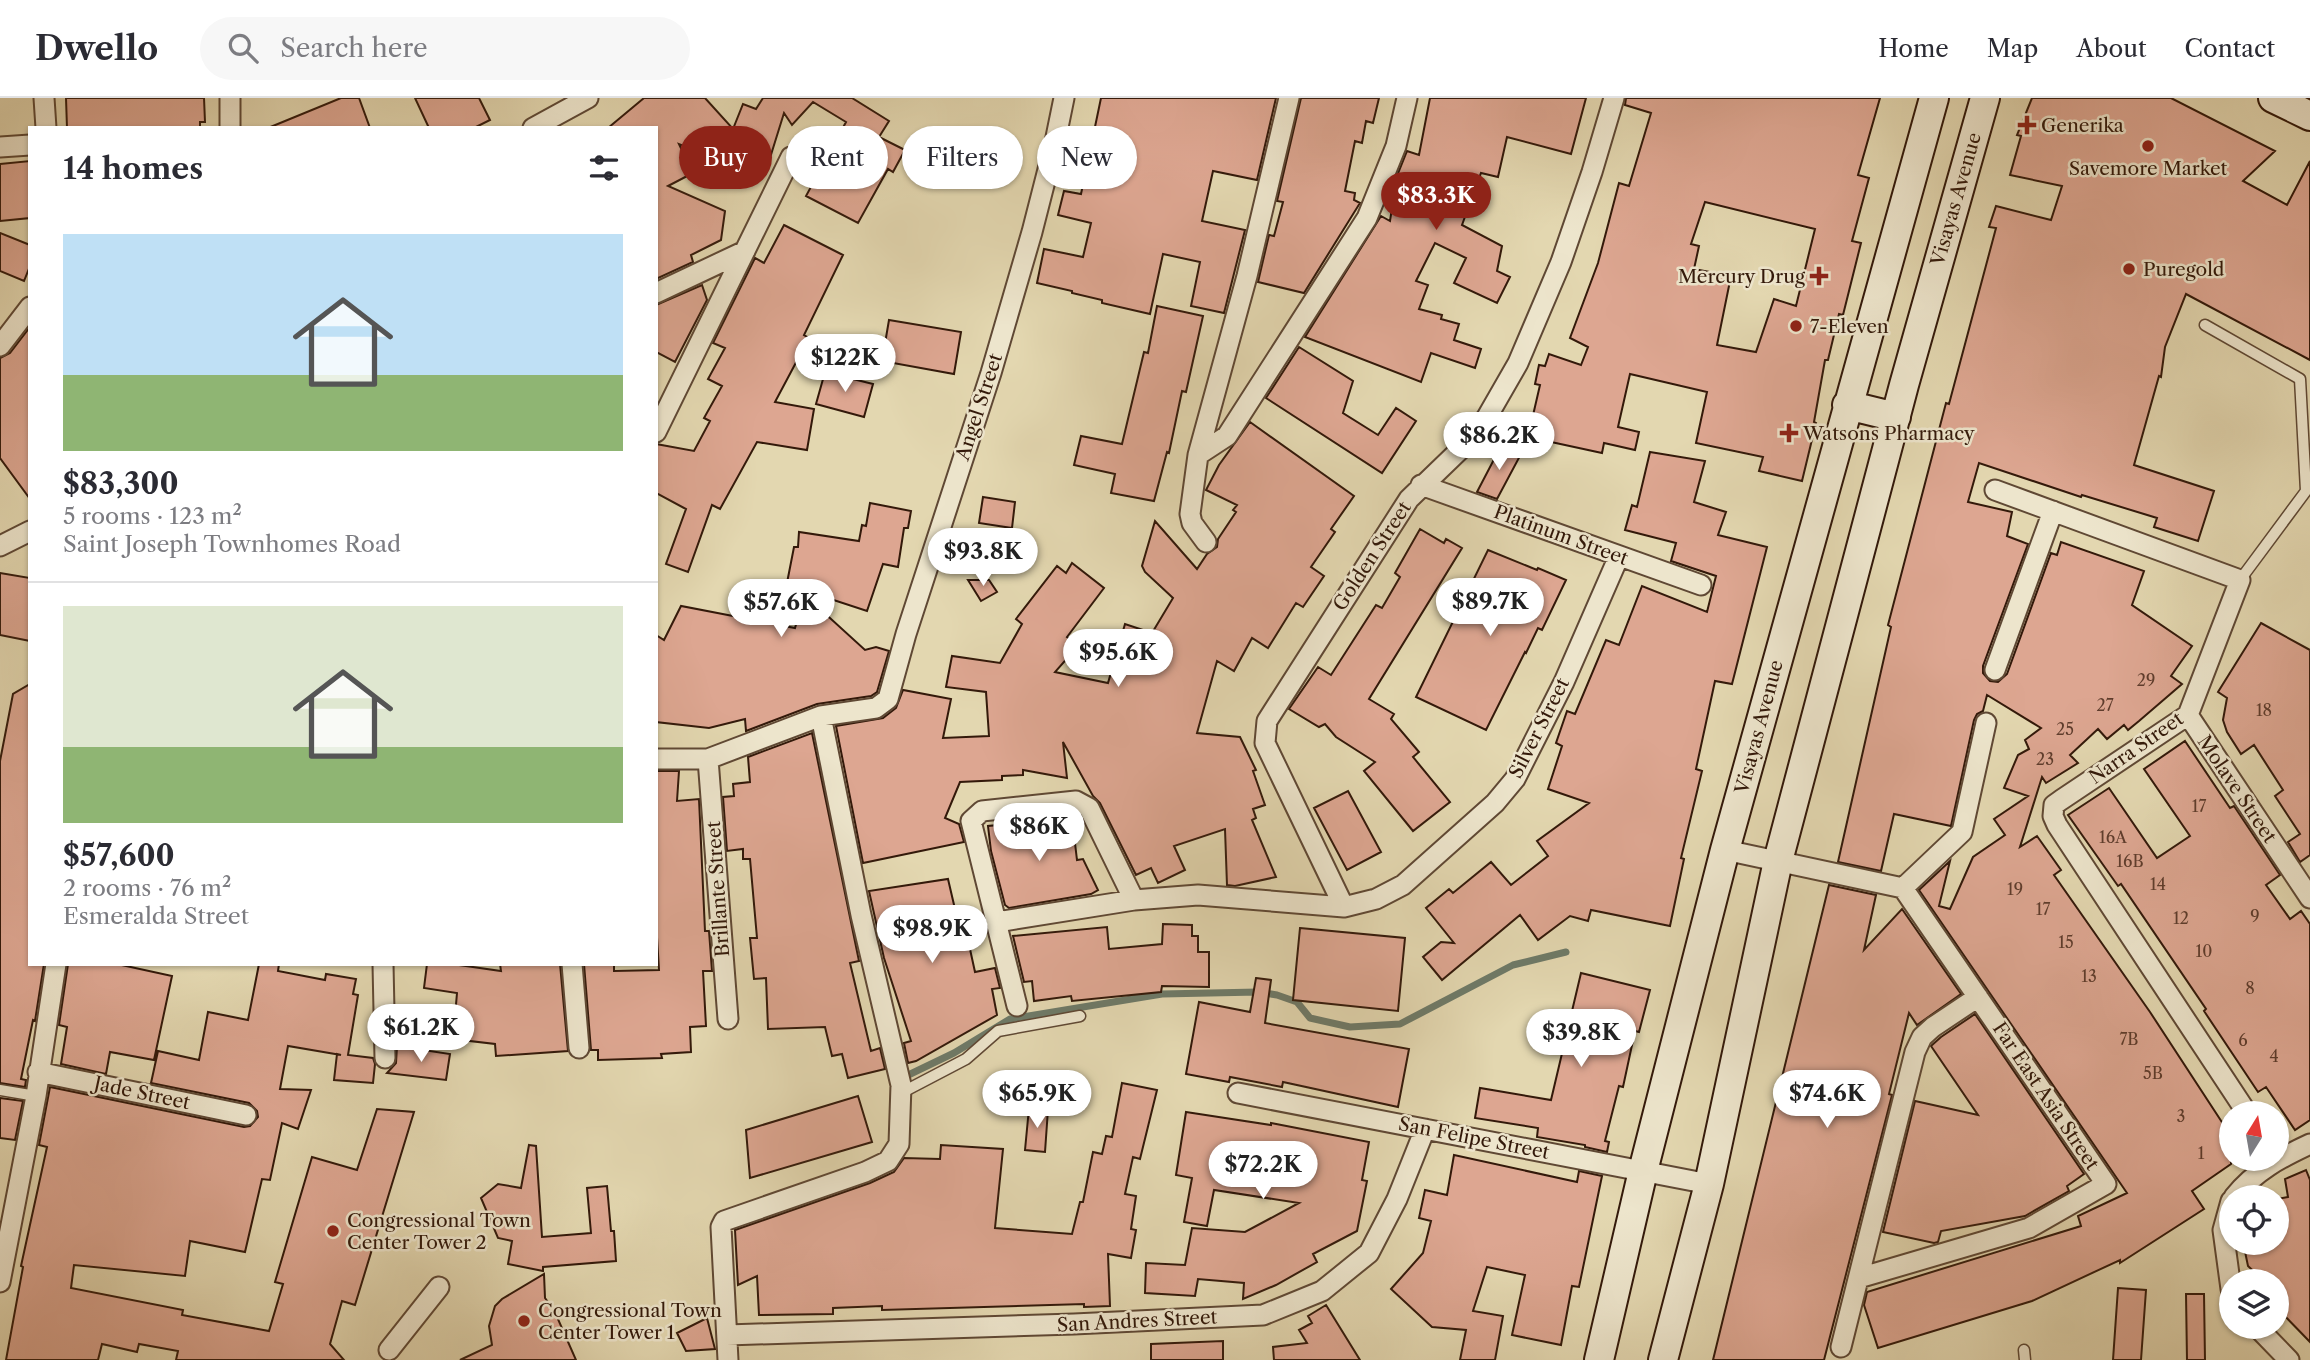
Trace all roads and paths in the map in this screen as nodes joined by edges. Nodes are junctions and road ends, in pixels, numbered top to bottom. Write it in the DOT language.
graph roads {
  1 [pos="44,98"];
  2 [pos="230,98"];
  3 [pos="588,98"];
  4 [pos="1064,98"];
  5 [pos="1289,98"];
  6 [pos="1407,98"];
  7 [pos="1614,98"];
  8 [pos="1934,98"];
  9 [pos="1985,98"];
  10 [pos="2280,100"];
  11 [pos="2310,116"];
  12 [pos="46,126"];
  13 [pos="230,126"];
  14 [pos="537,126"];
  15 [pos="28,145"];
  16 [pos="0,147"];
  17 [pos="786,167"];
  18 [pos="745,251"];
  19 [pos="658,292"];
  20 [pos="28,310"];
  21 [pos="2205,325"];
  22 [pos="0,346"];
  23 [pos="1847,405"];
  24 [pos="1896,417"];
  25 [pos="658,428"];
  26 [pos="1198,455"];
  27 [pos="1421,485"];
  28 [pos="1995,490"];
  29 [pos="2053,512"];
  30 [pos="28,532"];
  31 [pos="1206,542"];
  32 [pos="0,546"];
  33 [pos="1619,556"];
  34 [pos="2240,580"];
  35 [pos="1701,585"];
  36 [pos="1995,670"];
  37 [pos="2188,715"];
  38 [pos="821,716"];
  39 [pos="1986,723"];
  40 [pos="708,759"];
  41 [pos="658,760"];
  42 [pos="1725,850"];
  43 [pos="1778,861"];
  44 [pos="1903,888"];
  45 [pos="2310,898"];
  46 [pos="1133,900"];
  47 [pos="1344,907"];
  48 [pos="997,922"];
  49 [pos="56,966"];
  50 [pos="383,966"];
  51 [pos="572,966"];
  52 [pos="1978,997"];
  53 [pos="1017,1006"];
  54 [pos="1080,1016"];
  55 [pos="728,1018"];
  56 [pos="579,1048"];
  57 [pos="386,1058"];
  58 [pos="38,1072"];
  59 [pos="901,1089"];
  60 [pos="0,1090"];
  61 [pos="1238,1093"];
  62 [pos="36,1096"];
  63 [pos="2239,1101"];
  64 [pos="246,1115"];
  65 [pos="1425,1129"];
  66 [pos="2310,1143"];
  67 [pos="2289,1153"];
  68 [pos="1643,1171"];
  69 [pos="2260,1171"];
  70 [pos="1709,1184"];
  71 [pos="2244,1185"];
  72 [pos="1859,1278"];
  73 [pos="0,1282"];
  74 [pos="439,1287"];
  75 [pos="727,1335"];
  76 [pos="2268,1339"];
  77 [pos="1841,1347"];
  78 [pos="387,1355"];
  79 [pos="728,1360"];
  80 [pos="1598,1360"];
  81 [pos="1663,1360"];
  82 [pos="2288,1360"];
  1 -- 12 [label="street"];
  2 -- 13 [label="street"];
  3 -- 14 [label="street"];
  4 -- 38 [label="street, Angel Street"];
  5 -- 26 [label="street"];
  6 -- 26 [label="street"];
  7 -- 27 [label="street, Golden Street"];
  8 -- 23 [label="main road, Visayas Avenue"];
  9 -- 24 [label="main road, Visayas Avenue"];
  10 -- 11 [label="main road"];
  15 -- 16 [label="street"];
  17 -- 18 [label="street"];
  18 -- 19 [label="street"];
  18 -- 25 [label="street"];
  20 -- 22 [label="street"];
  21 -- 34 [label="lane"];
  23 -- 24 [label="main road"];
  23 -- 42 [label="main road, Visayas Avenue"];
  24 -- 43 [label="main road, Visayas Avenue"];
  26 -- 31 [label="street"];
  27 -- 33 [label="street, Platinum Street"];
  27 -- 47 [label="street, Golden Street"];
  28 -- 29 [label="street"];
  29 -- 34 [label="street"];
  29 -- 36 [label="street"];
  30 -- 32 [label="street"];
  33 -- 35 [label="street, Platinum Street"];
  33 -- 47 [label="street, Silver Street"];
  34 -- 37 [label="street, Narra Street"];
  37 -- 45 [label="street, Molave Street"];
  37 -- 63 [label="street, Narra Street"];
  38 -- 40 [label="street"];
  38 -- 59 [label="street"];
  39 -- 44 [label="street"];
  40 -- 41 [label="street"];
  40 -- 55 [label="street, Brillante Street"];
  42 -- 43 [label="street"];
  42 -- 68 [label="main road, Visayas Avenue"];
  43 -- 44 [label="street"];
  43 -- 70 [label="main road, Visayas Avenue"];
  44 -- 52 [label="street, Far East Asia Street"];
  46 -- 47 [label="street, Silver Street"];
  46 -- 48 [label="street, Silver Street"];
  46 -- 48 [label="street"];
  48 -- 53 [label="street"];
  49 -- 58 [label="street"];
  50 -- 57 [label="street"];
  51 -- 56 [label="street"];
  52 -- 72 [label="street"];
  52 -- 72 [label="street, Far East Asia Street"];
  54 -- 59 [label="lane"];
  58 -- 62 [label="street"];
  58 -- 64 [label="street, Jade Street"];
  59 -- 75 [label="street"];
  60 -- 62 [label="lane"];
  61 -- 65 [label="street, San Felipe Street"];
  62 -- 73 [label="street"];
  65 -- 68 [label="street, San Felipe Street"];
  65 -- 75 [label="street, San Andres Street"];
  66 -- 67 [label="street"];
  68 -- 70 [label="street, San Felipe Street"];
  68 -- 80 [label="main road, Visayas Avenue"];
  69 -- 71 [label="street"];
  70 -- 81 [label="main road, Visayas Avenue"];
  72 -- 77 [label="street"];
  74 -- 78 [label="street"];
  75 -- 79 [label="street"];
  76 -- 82 [label="street"];
}
